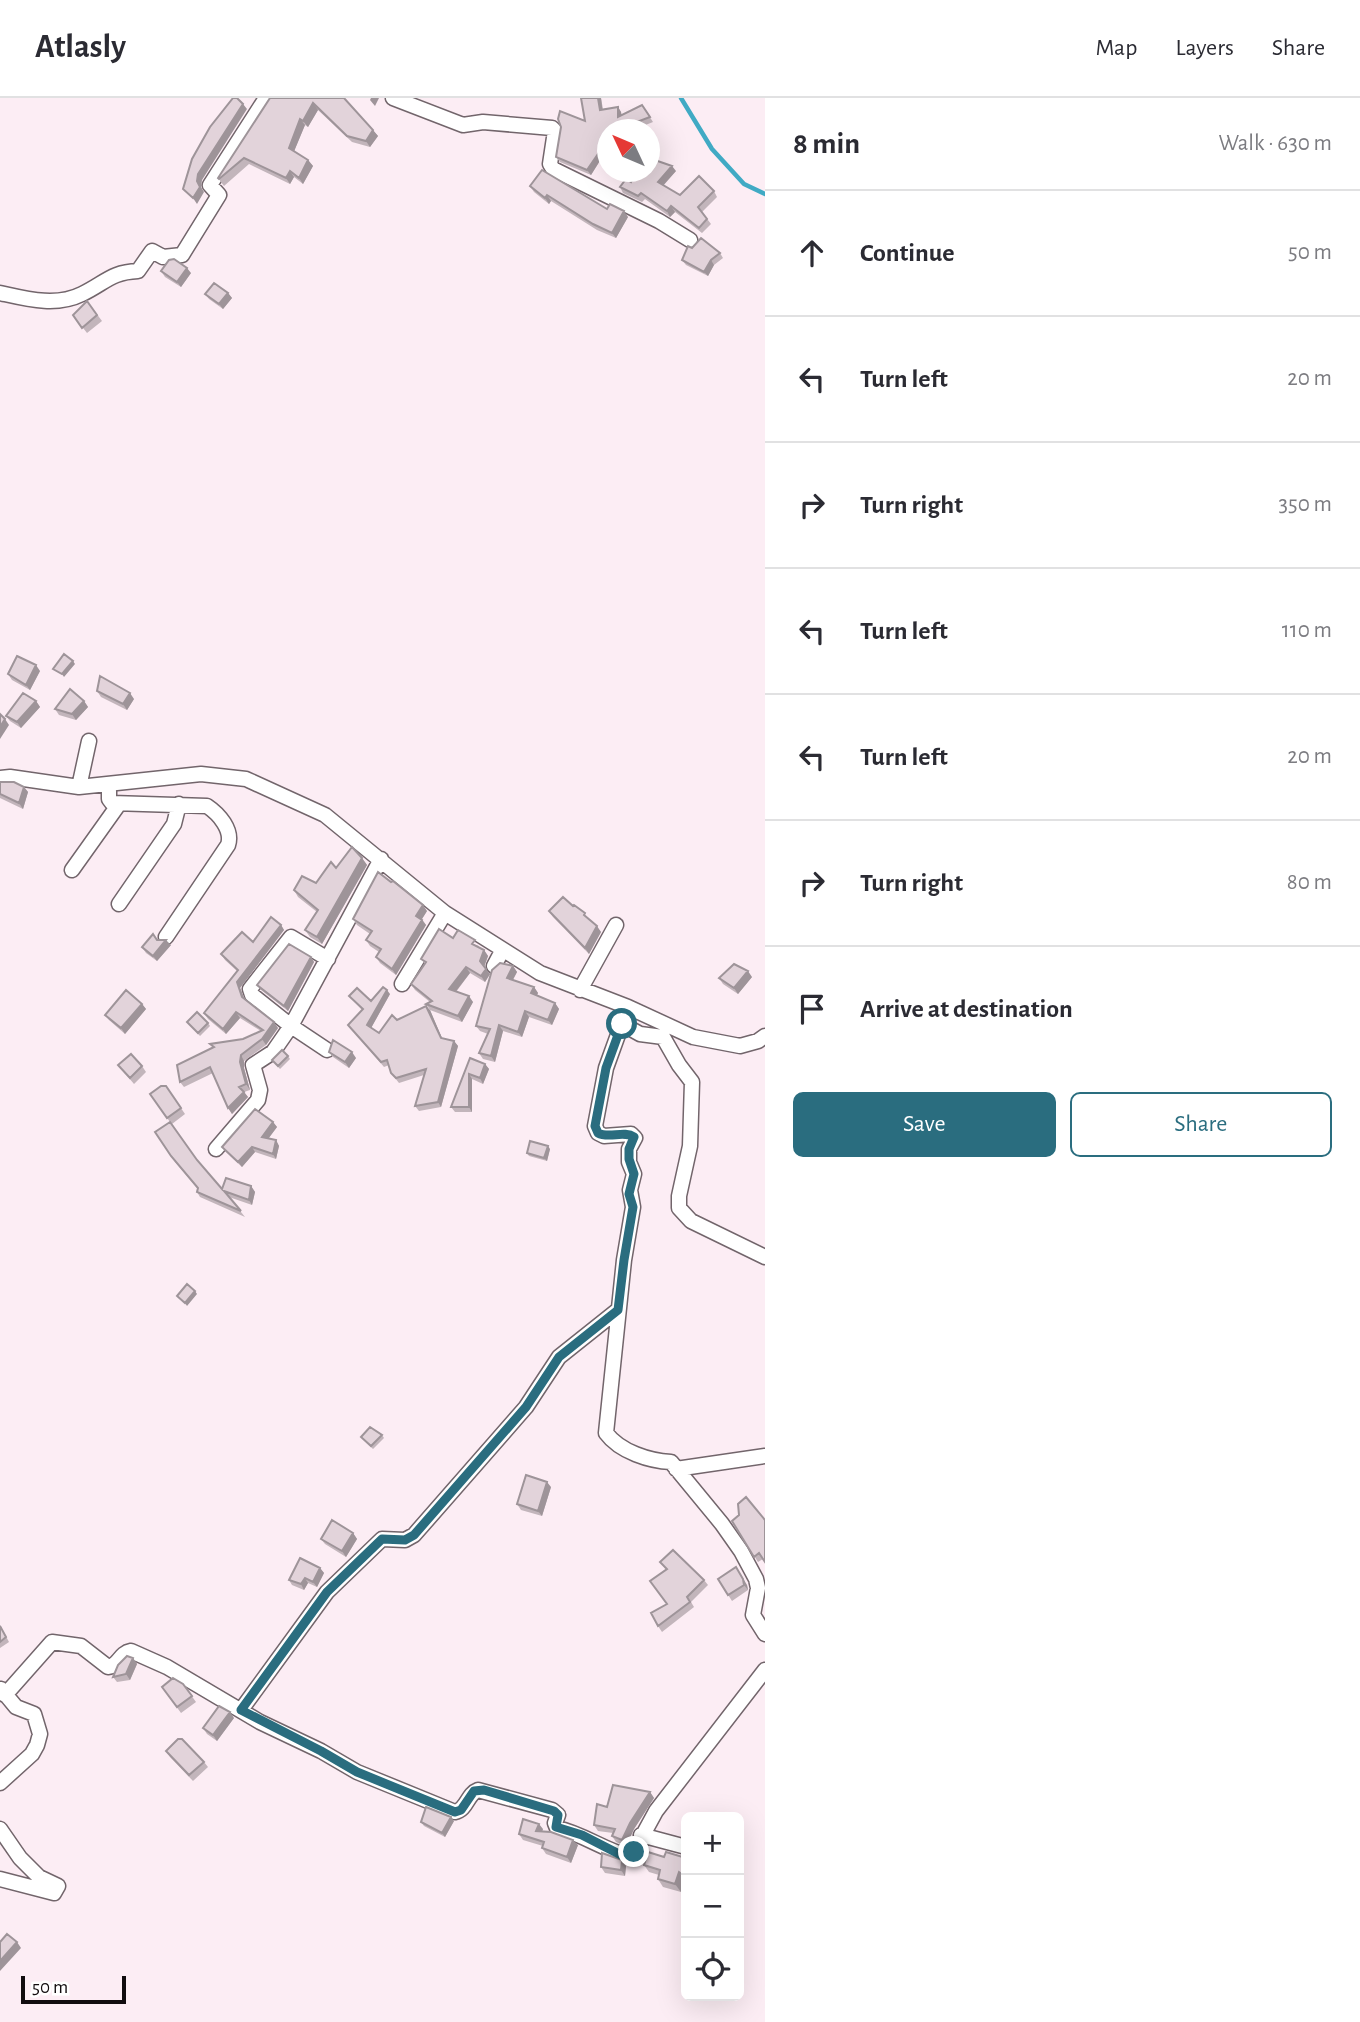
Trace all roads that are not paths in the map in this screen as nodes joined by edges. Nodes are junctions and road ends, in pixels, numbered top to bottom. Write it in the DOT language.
graph roads {
  1 [pos="267,98"];
  2 [pos="393,98"];
  3 [pos="690,240"];
  4 [pos="0,293"];
  5 [pos="89,741"];
  6 [pos="0,778"];
  7 [pos="109,784"];
  8 [pos="79,787"];
  9 [pos="119,804"];
  10 [pos="179,804"];
  11 [pos="381,859"];
  12 [pos="72,870"];
  13 [pos="119,904"];
  14 [pos="445,912"];
  15 [pos="616,925"];
  16 [pos="166,937"];
  17 [pos="502,951"];
  18 [pos="328,959"];
  19 [pos="494,966"];
  20 [pos="402,984"];
  21 [pos="580,990"];
  22 [pos="628,1007"];
  23 [pos="622,1024"];
  24 [pos="291,1026"];
  25 [pos="765,1035"];
  26 [pos="327,1050"];
  27 [pos="216,1149"];
  28 [pos="765,1257"];
  29 [pos="618,1310"];
  30 [pos="765,1456"];
  31 [pos="676,1469"];
  32 [pos="765,1634"];
  33 [pos="765,1670"];
  34 [pos="3,1691"];
  35 [pos="241,1710"];
  36 [pos="0,1783"];
  37 [pos="0,1829"];
  38 [pos="641,1835"];
  39 [pos="681,1846"];
  40 [pos="0,1879"];
  1 -- 4 [label="street"];
  2 -- 3 [label="street"];
  5 -- 8 [label="street"];
  6 -- 8 [label="street"];
  7 -- 8 [label="street"];
  7 -- 9 [label="street"];
  7 -- 11 [label="street"];
  9 -- 10 [label="street"];
  9 -- 12 [label="street"];
  10 -- 13 [label="street"];
  10 -- 16 [label="street"];
  11 -- 14 [label="street"];
  11 -- 18 [label="street"];
  14 -- 17 [label="street"];
  14 -- 20 [label="street"];
  15 -- 21 [label="street"];
  17 -- 19 [label="street"];
  17 -- 21 [label="street"];
  18 -- 24 [label="street"];
  18 -- 24 [label="street"];
  21 -- 22 [label="street"];
  22 -- 23 [label="street"];
  22 -- 25 [label="street"];
  23 -- 28 [label="street"];
  23 -- 29 [label="street"];
  24 -- 26 [label="street"];
  24 -- 27 [label="street"];
  29 -- 31 [label="street"];
  29 -- 35 [label="street"];
  30 -- 31 [label="street"];
  31 -- 32 [label="street"];
  33 -- 38 [label="street"];
  34 -- 35 [label="street"];
  34 -- 36 [label="street"];
  35 -- 38 [label="street"];
  37 -- 40 [label="street"];
  38 -- 39 [label="street"];
}
